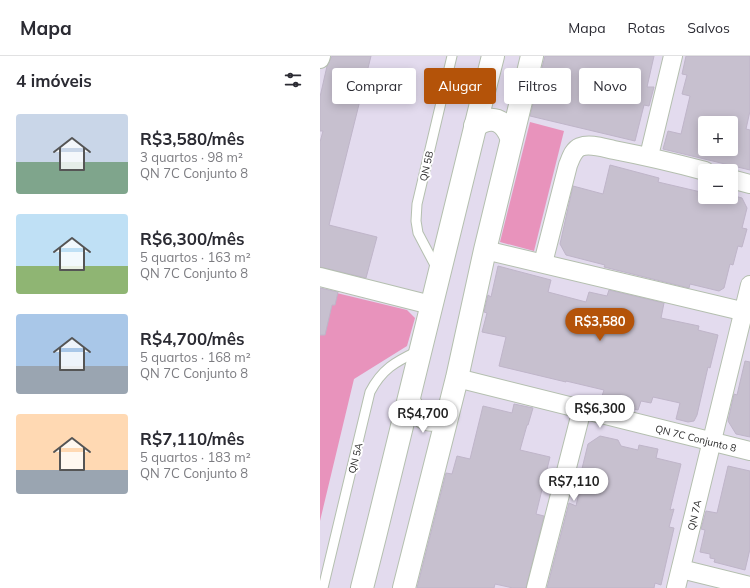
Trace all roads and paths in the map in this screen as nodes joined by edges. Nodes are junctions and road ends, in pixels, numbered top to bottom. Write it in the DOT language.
graph roads {
  1 [pos="321,56"];
  2 [pos="452,56"];
  3 [pos="493,56"];
  4 [pos="532,56"];
  5 [pos="673,56"];
  6 [pos="320,59"];
  7 [pos="475,126"];
  8 [pos="511,138"];
  9 [pos="649,156"];
  10 [pos="698,170"];
  11 [pos="738,180"];
  12 [pos="750,184"];
  13 [pos="485,250"];
  14 [pos="544,263"];
  15 [pos="439,273"];
  16 [pos="320,277"];
  17 [pos="750,285"];
  18 [pos="431,305"];
  19 [pos="747,312"];
  20 [pos="420,351"];
  21 [pos="457,378"];
  22 [pos="409,401"];
  23 [pos="582,409"];
  24 [pos="448,410"];
  25 [pos="711,441"];
  26 [pos="750,451"];
  27 [pos="681,569"];
  28 [pos="750,586"];
  29 [pos="323,588"];
  30 [pos="362,588"];
  31 [pos="404,588"];
  32 [pos="536,588"];
  33 [pos="676,588"];
  1 -- 6 [label="street"];
  2 -- 15 [label="lane, QN 5B"];
  3 -- 7 [label="main road"];
  4 -- 8 [label="main road"];
  5 -- 9 [label="street"];
  7 -- 8 [label="main road"];
  7 -- 15 [label="main road"];
  8 -- 13 [label="main road"];
  9 -- 10 [label="street"];
  9 -- 14 [label="street"];
  11 -- 12 [label="street"];
  13 -- 14 [label="street"];
  13 -- 21 [label="main road"];
  14 -- 19 [label="street"];
  15 -- 18 [label="main road"];
  16 -- 18 [label="street"];
  17 -- 19 [label="street, QN 7A"];
  18 -- 20 [label="main road"];
  19 -- 25 [label="street, QN 7A"];
  20 -- 22 [label="main road"];
  20 -- 29 [label="lane, QN 5A"];
  21 -- 23 [label="street, QN 7C Conjunto 8"];
  21 -- 24 [label="main road"];
  22 -- 24 [label="main road"];
  22 -- 30 [label="main road"];
  23 -- 25 [label="street, QN 7C Conjunto 8"];
  23 -- 32 [label="street"];
  24 -- 31 [label="main road"];
  25 -- 26 [label="street, QN 7C Conjunto 8"];
  25 -- 27 [label="street, QN 7A"];
  27 -- 28 [label="street"];
  27 -- 33 [label="street, QN 7A"];
}
